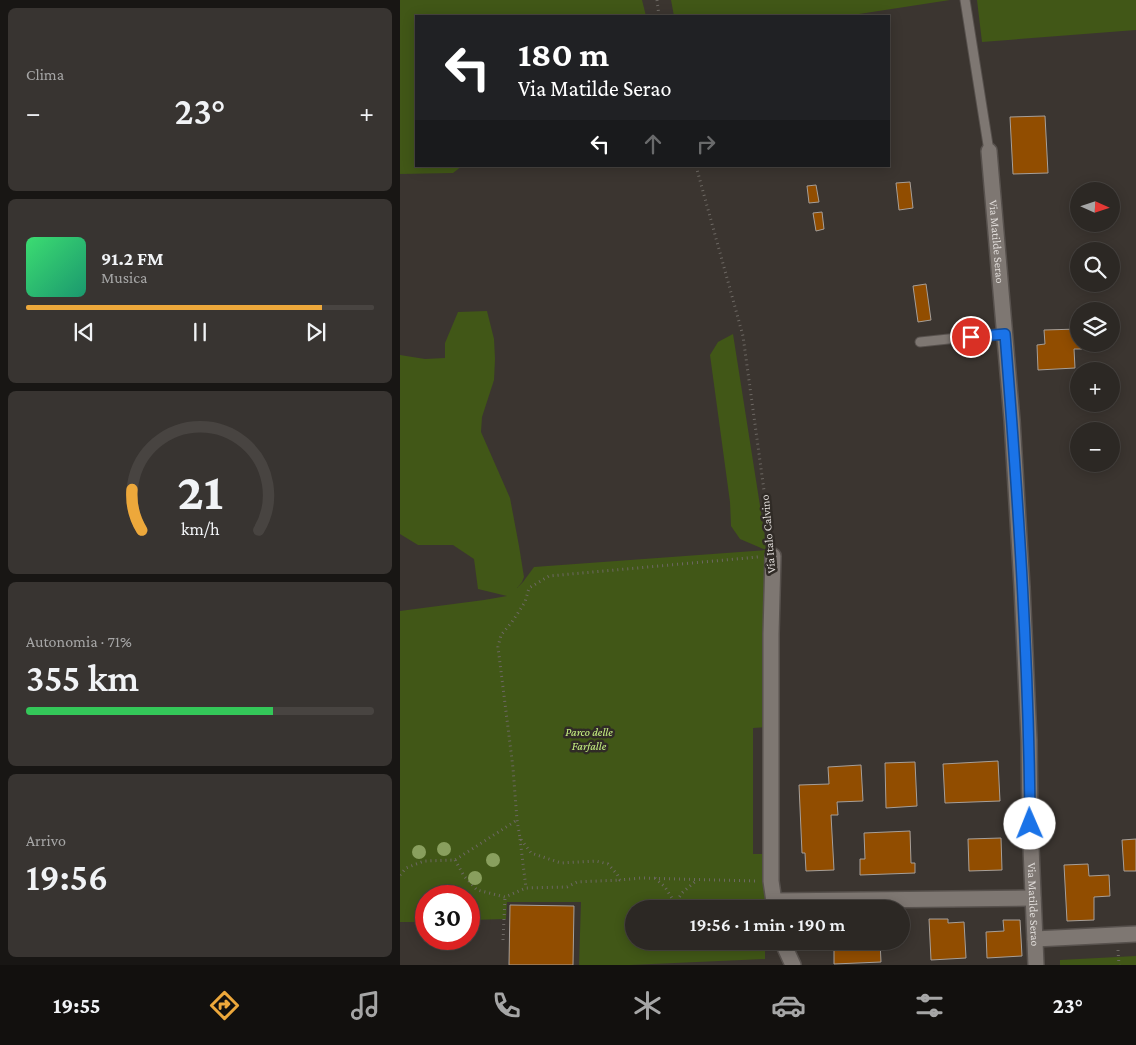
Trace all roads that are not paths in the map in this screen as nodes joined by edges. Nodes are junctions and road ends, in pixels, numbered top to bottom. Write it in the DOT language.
graph roads {
  1 [pos="966,0"];
  2 [pos="989,151"];
  3 [pos="1005,334"];
  4 [pos="920,342"];
  5 [pos="773,556"];
  6 [pos="1034,898"];
  7 [pos="773,900"];
  8 [pos="910,901"];
  9 [pos="1136,934"];
  10 [pos="1036,939"];
  11 [pos="786,950"];
  12 [pos="793,965"];
  13 [pos="1036,965"];
  1 -- 2 [label="lane"];
  2 -- 3 [label="street, Via Matilde Serao"];
  3 -- 4 [label="lane"];
  3 -- 6 [label="street, Via Matilde Serao"];
  5 -- 7 [label="street, Via Italo Calvino"];
  6 -- 8 [label="street"];
  6 -- 10 [label="street, Via Matilde Serao"];
  9 -- 10 [label="street"];
  10 -- 13 [label="street, Via Matilde Serao"];
  11 -- 12 [label="street"];
}
